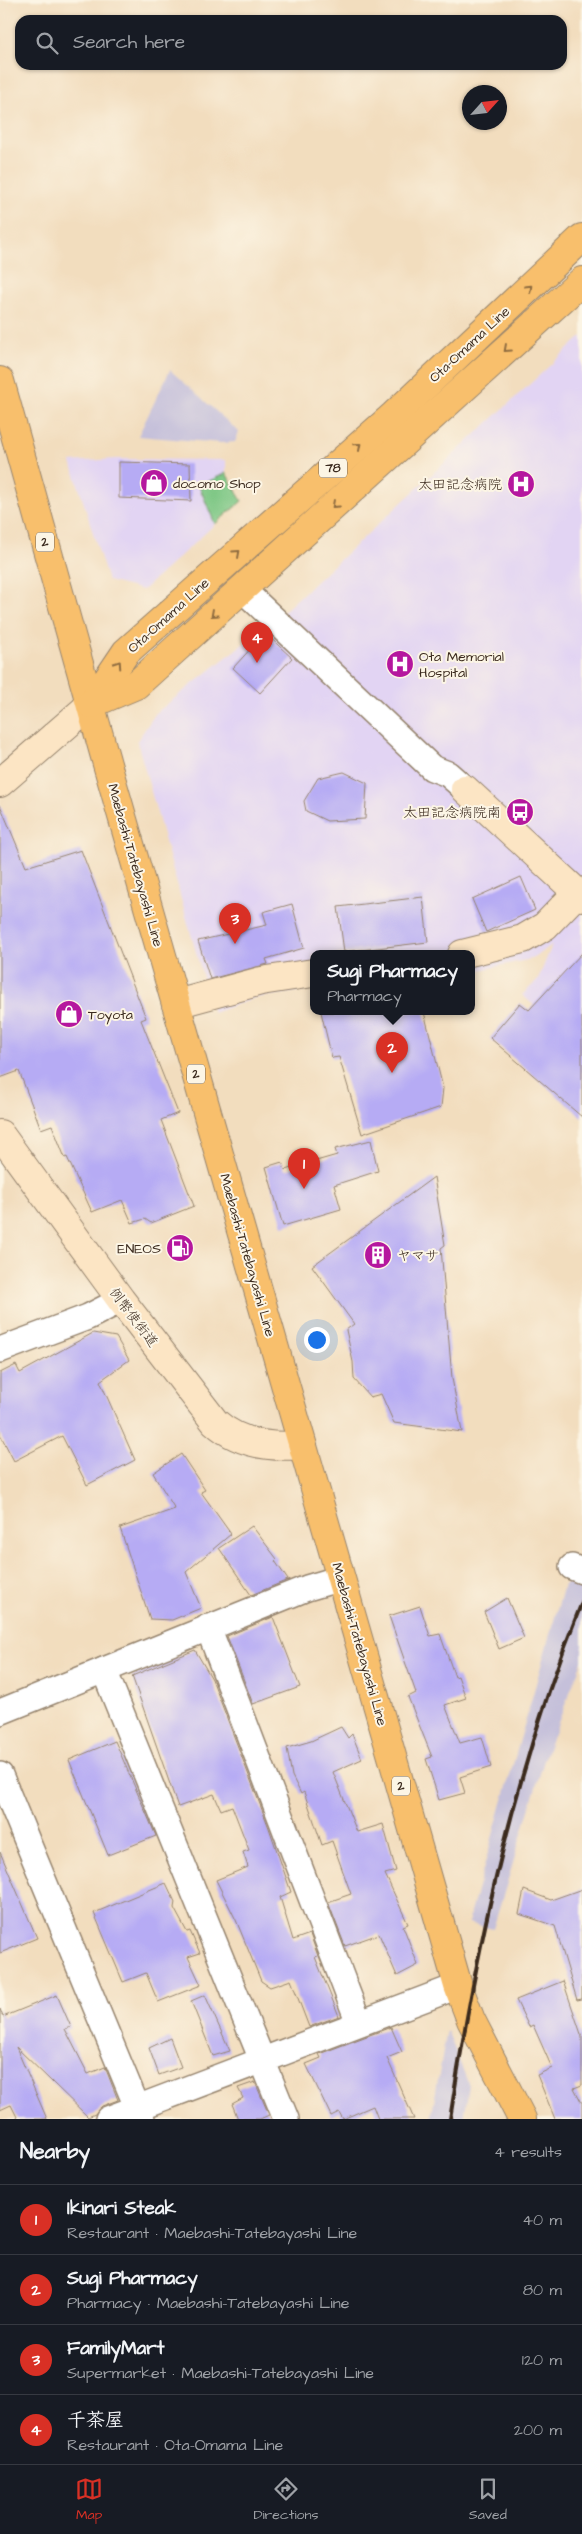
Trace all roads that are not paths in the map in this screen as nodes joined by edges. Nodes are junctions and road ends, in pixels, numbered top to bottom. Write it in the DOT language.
graph roads {
  1 [pos="582,238"];
  2 [pos="582,281"];
  3 [pos="0,381"];
  4 [pos="242,589"];
  5 [pos="91,704"];
  6 [pos="0,783"];
  7 [pos="465,789"];
  8 [pos="580,895"];
  9 [pos="475,951"];
  10 [pos="310,974"];
  11 [pos="176,1004"];
  12 [pos="0,1134"];
  13 [pos="121,1300"];
  14 [pos="0,1350"];
  15 [pos="302,1445"];
  16 [pos="341,1578"];
  17 [pos="208,1627"];
  18 [pos="104,1670"];
  19 [pos="0,1712"];
  20 [pos="0,1775"];
  21 [pos="458,1986"];
  22 [pos="360,2023"];
  23 [pos="262,2060"];
  24 [pos="139,2113"];
  25 [pos="516,2117"];
  26 [pos="108,2119"];
  27 [pos="286,2119"];
  5 -- 1 [label="main road, Ota-Omama Line / 78, one-way"];
  2 -- 4 [label="main road, Ota-Omama Line / 78, one-way"];
  3 -- 5 [label="main road, Maebashi-Tatebayashi Line / 2"];
  4 -- 5 [label="main road, Ota-Omama Line / 78, one-way"];
  4 -- 7 [label="street"];
  5 -- 6 [label="street"];
  5 -- 11 [label="main road, Maebashi-Tatebayashi Line / 2"];
  7 -- 8 [label="street"];
  8 -- 9 [label="street"];
  10 -- 11 [label="street"];
  11 -- 15 [label="main road, Maebashi-Tatebayashi Line / 2"];
  12 -- 13 [label="street, 例幣使街道"];
  13 -- 14 [label="street"];
  13 -- 15 [label="street, 例幣使街道"];
  15 -- 16 [label="main road, Maebashi-Tatebayashi Line / 2"];
  16 -- 17 [label="street"];
  16 -- 21 [label="main road, Maebashi-Tatebayashi Line / 2"];
  17 -- 18 [label="street"];
  17 -- 22 [label="street"];
  18 -- 19 [label="street"];
  18 -- 23 [label="street"];
  20 -- 24 [label="street"];
  21 -- 22 [label="street"];
  21 -- 25 [label="main road, Maebashi-Tatebayashi Line / 2"];
  22 -- 23 [label="street"];
  23 -- 24 [label="street"];
  23 -- 27 [label="street"];
  24 -- 26 [label="street"];
}
